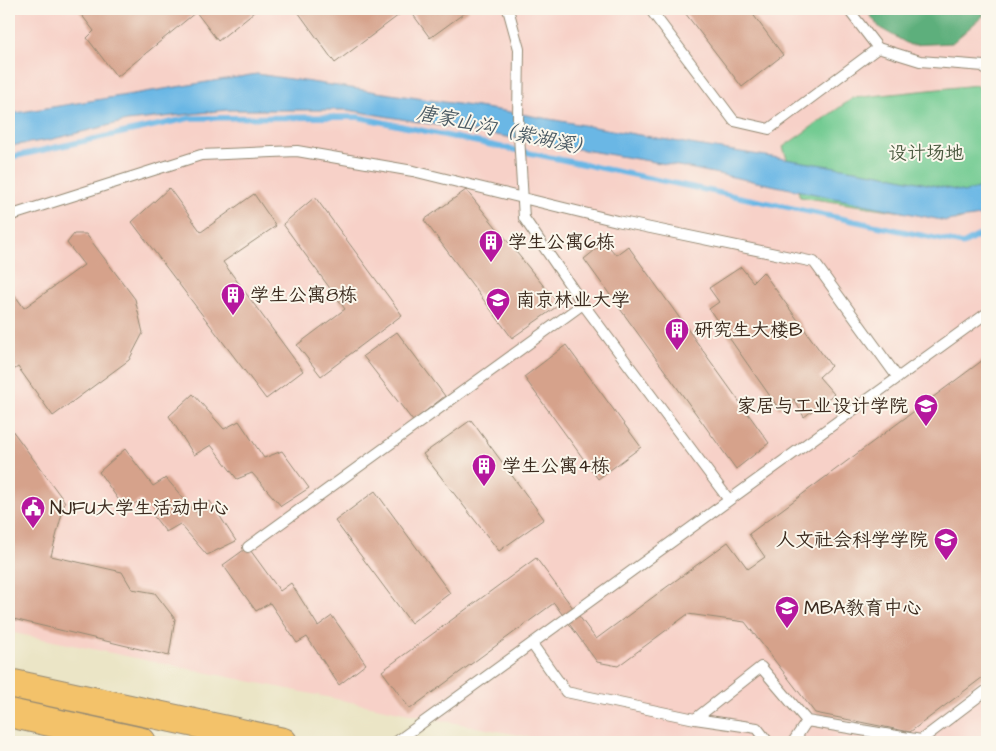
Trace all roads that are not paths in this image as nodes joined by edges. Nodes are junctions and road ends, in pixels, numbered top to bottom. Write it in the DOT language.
graph roads {
  1 [pos="508,9"];
  2 [pos="650,9"];
  3 [pos="848,9"];
  4 [pos="878,48"];
  5 [pos="986,66"];
  6 [pos="522,197"];
  7 [pos="9,216"];
  8 [pos="583,304"];
  9 [pos="987,312"];
  10 [pos="898,378"];
  11 [pos="729,500"];
  12 [pos="248,548"];
  13 [pos="532,644"];
  14 [pos="9,683"];
  15 [pos="987,690"];
  16 [pos="9,713"];
  17 [pos="695,719"];
  18 [pos="807,721"];
  19 [pos="142,742"];
  20 [pos="283,742"];
  21 [pos="396,742"];
  22 [pos="768,742"];
  23 [pos="792,742"];
  1 -- 6 [label="lane"];
  2 -- 4 [label="lane"];
  3 -- 4 [label="lane"];
  4 -- 5 [label="lane"];
  6 -- 7 [label="lane"];
  6 -- 8 [label="lane"];
  6 -- 10 [label="lane"];
  8 -- 11 [label="lane"];
  8 -- 12 [label="lane"];
  9 -- 10 [label="lane"];
  10 -- 11 [label="lane"];
  11 -- 13 [label="lane"];
  13 -- 17 [label="lane"];
  13 -- 21 [label="lane"];
  14 -- 20 [label="highway"];
  15 -- 18 [label="lane"];
  16 -- 19 [label="highway"];
  17 -- 18 [label="lane"];
  17 -- 22 [label="lane"];
  18 -- 23 [label="lane"];
}
